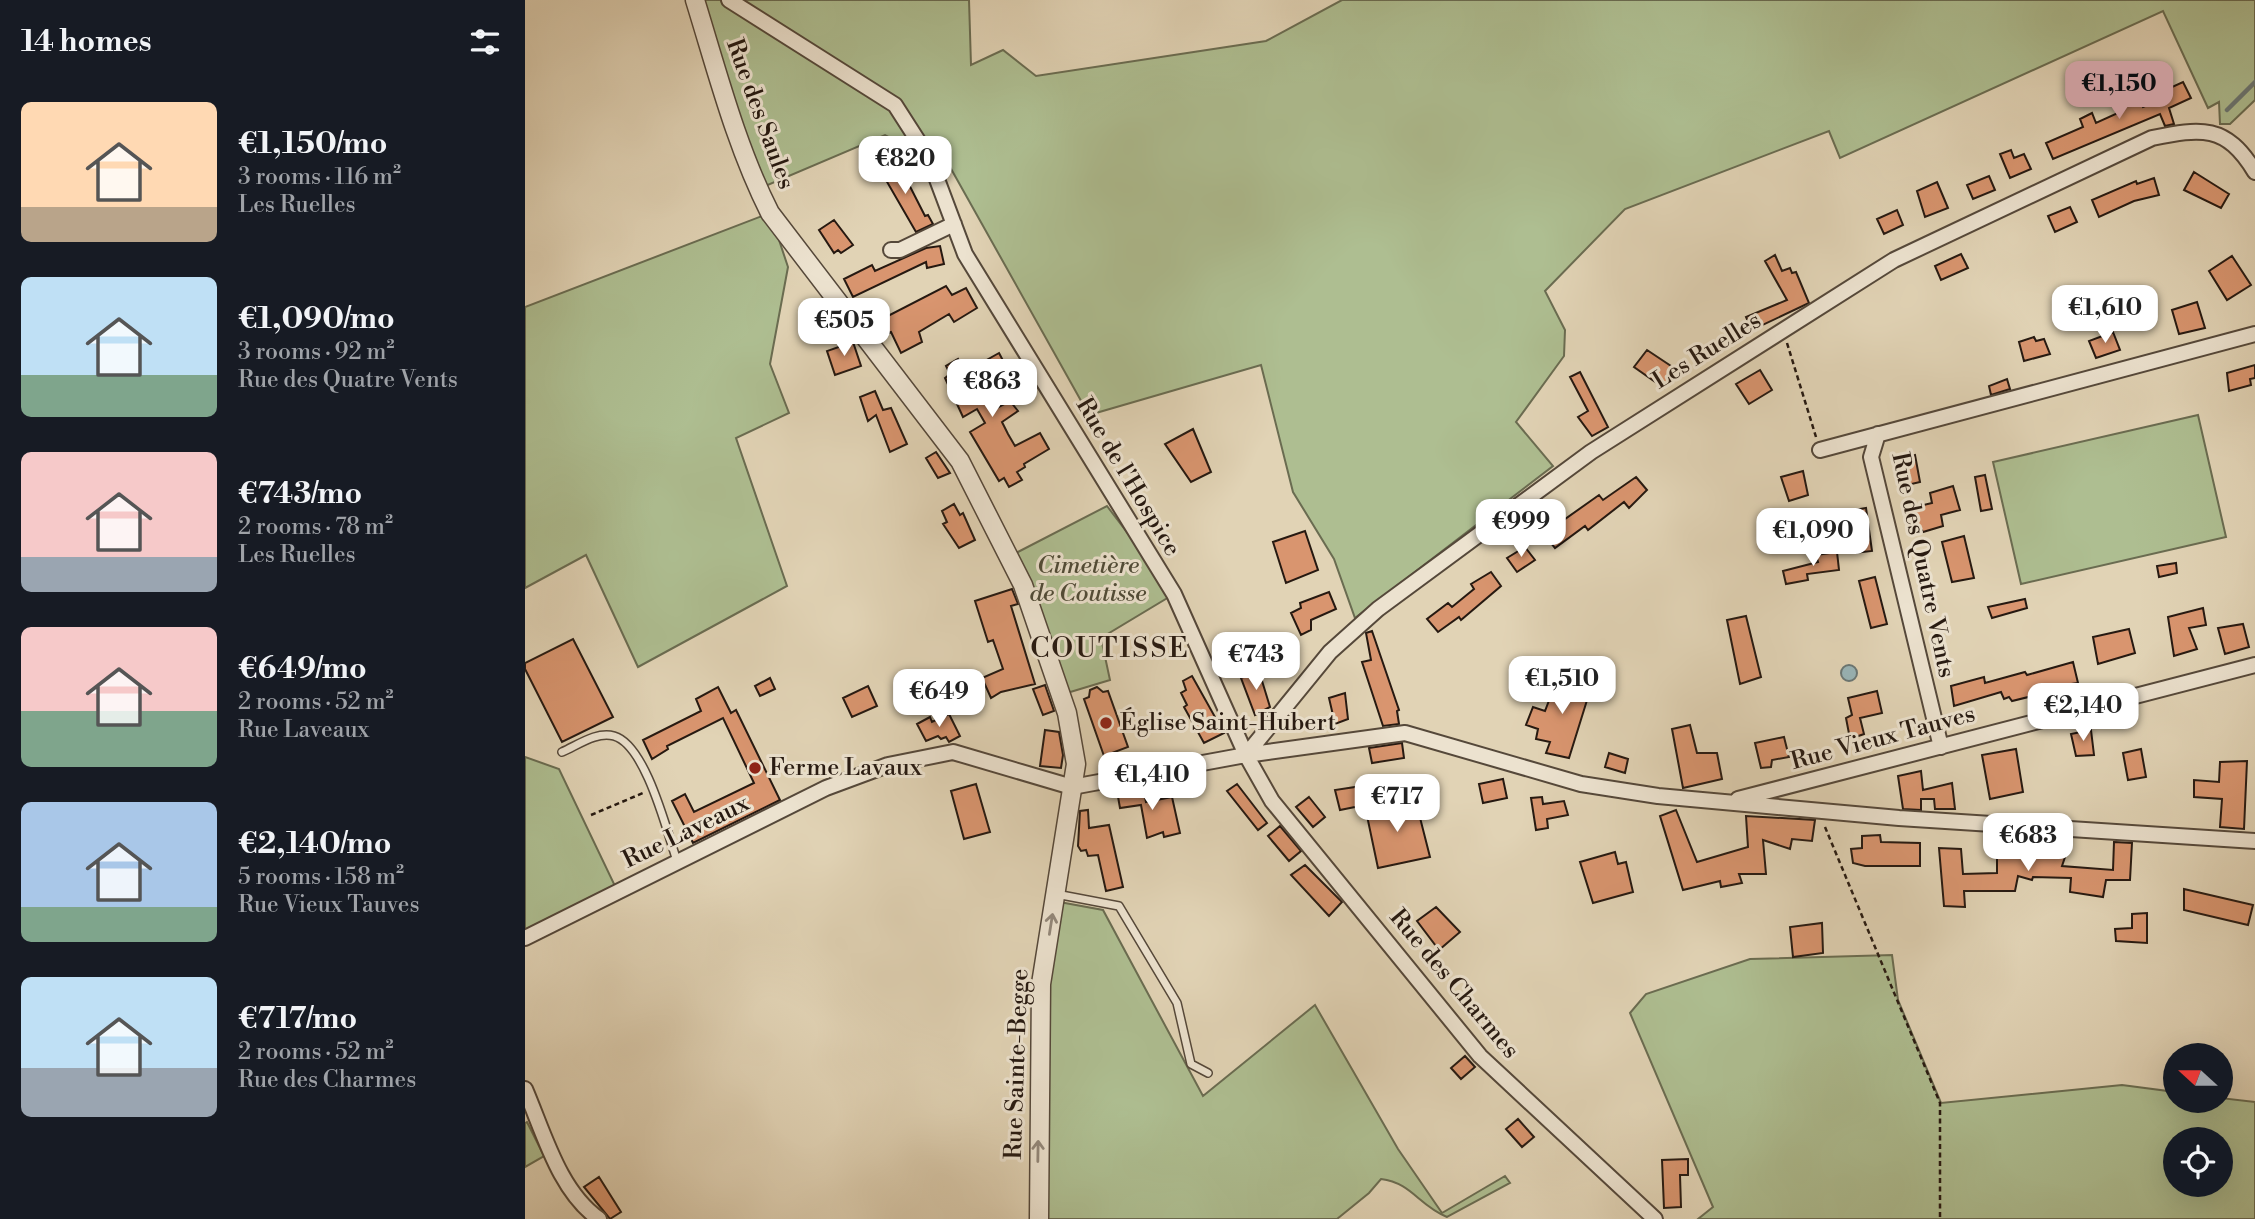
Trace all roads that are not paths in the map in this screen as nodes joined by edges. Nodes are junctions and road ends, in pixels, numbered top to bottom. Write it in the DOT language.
graph roads {
  1 [pos="695,0"];
  2 [pos="729,0"];
  3 [pos="2255,172"];
  4 [pos="954,224"];
  5 [pos="891,250"];
  6 [pos="2255,334"];
  7 [pos="1878,434"];
  8 [pos="1820,450"];
  9 [pos="2255,665"];
  10 [pos="1941,747"];
  11 [pos="562,752"];
  12 [pos="1246,755"];
  13 [pos="1072,787"];
  14 [pos="1726,802"];
  15 [pos="2255,841"];
  16 [pos="677,862"];
  17 [pos="1056,894"];
  18 [pos="525,938"];
  19 [pos="1208,1073"];
  20 [pos="525,1089"];
  21 [pos="599,1219"];
  22 [pos="1039,1219"];
  23 [pos="1655,1219"];
  1 -- 13 [label="street, Rue des Saules"];
  2 -- 4 [label="street, Rue de l'Hospice"];
  3 -- 12 [label="street, Les Ruelles"];
  4 -- 5 [label="street"];
  4 -- 12 [label="street, Rue de l'Hospice"];
  6 -- 7 [label="street, Rue des Quatre Vents"];
  7 -- 8 [label="street, Rue des Quatre Vents"];
  7 -- 10 [label="street, Rue des Quatre Vents"];
  9 -- 10 [label="street, Rue Vieux Tauves"];
  10 -- 14 [label="street, Rue Vieux Tauves"];
  11 -- 16 [label="lane"];
  12 -- 13 [label="street, Rue Vieux Tauves"];
  12 -- 14 [label="street, Rue Vieux Tauves"];
  12 -- 23 [label="street, Rue des Charmes"];
  13 -- 16 [label="street, Rue Laveaux"];
  13 -- 17 [label="street, Rue Sainte-Begge"];
  14 -- 15 [label="street, Rue Vieux Tauves"];
  16 -- 18 [label="street, Rue Laveaux"];
  17 -- 19 [label="lane"];
  22 -- 17 [label="street, Rue Sainte-Begge, one-way"];
  20 -- 21 [label="street"];
}
